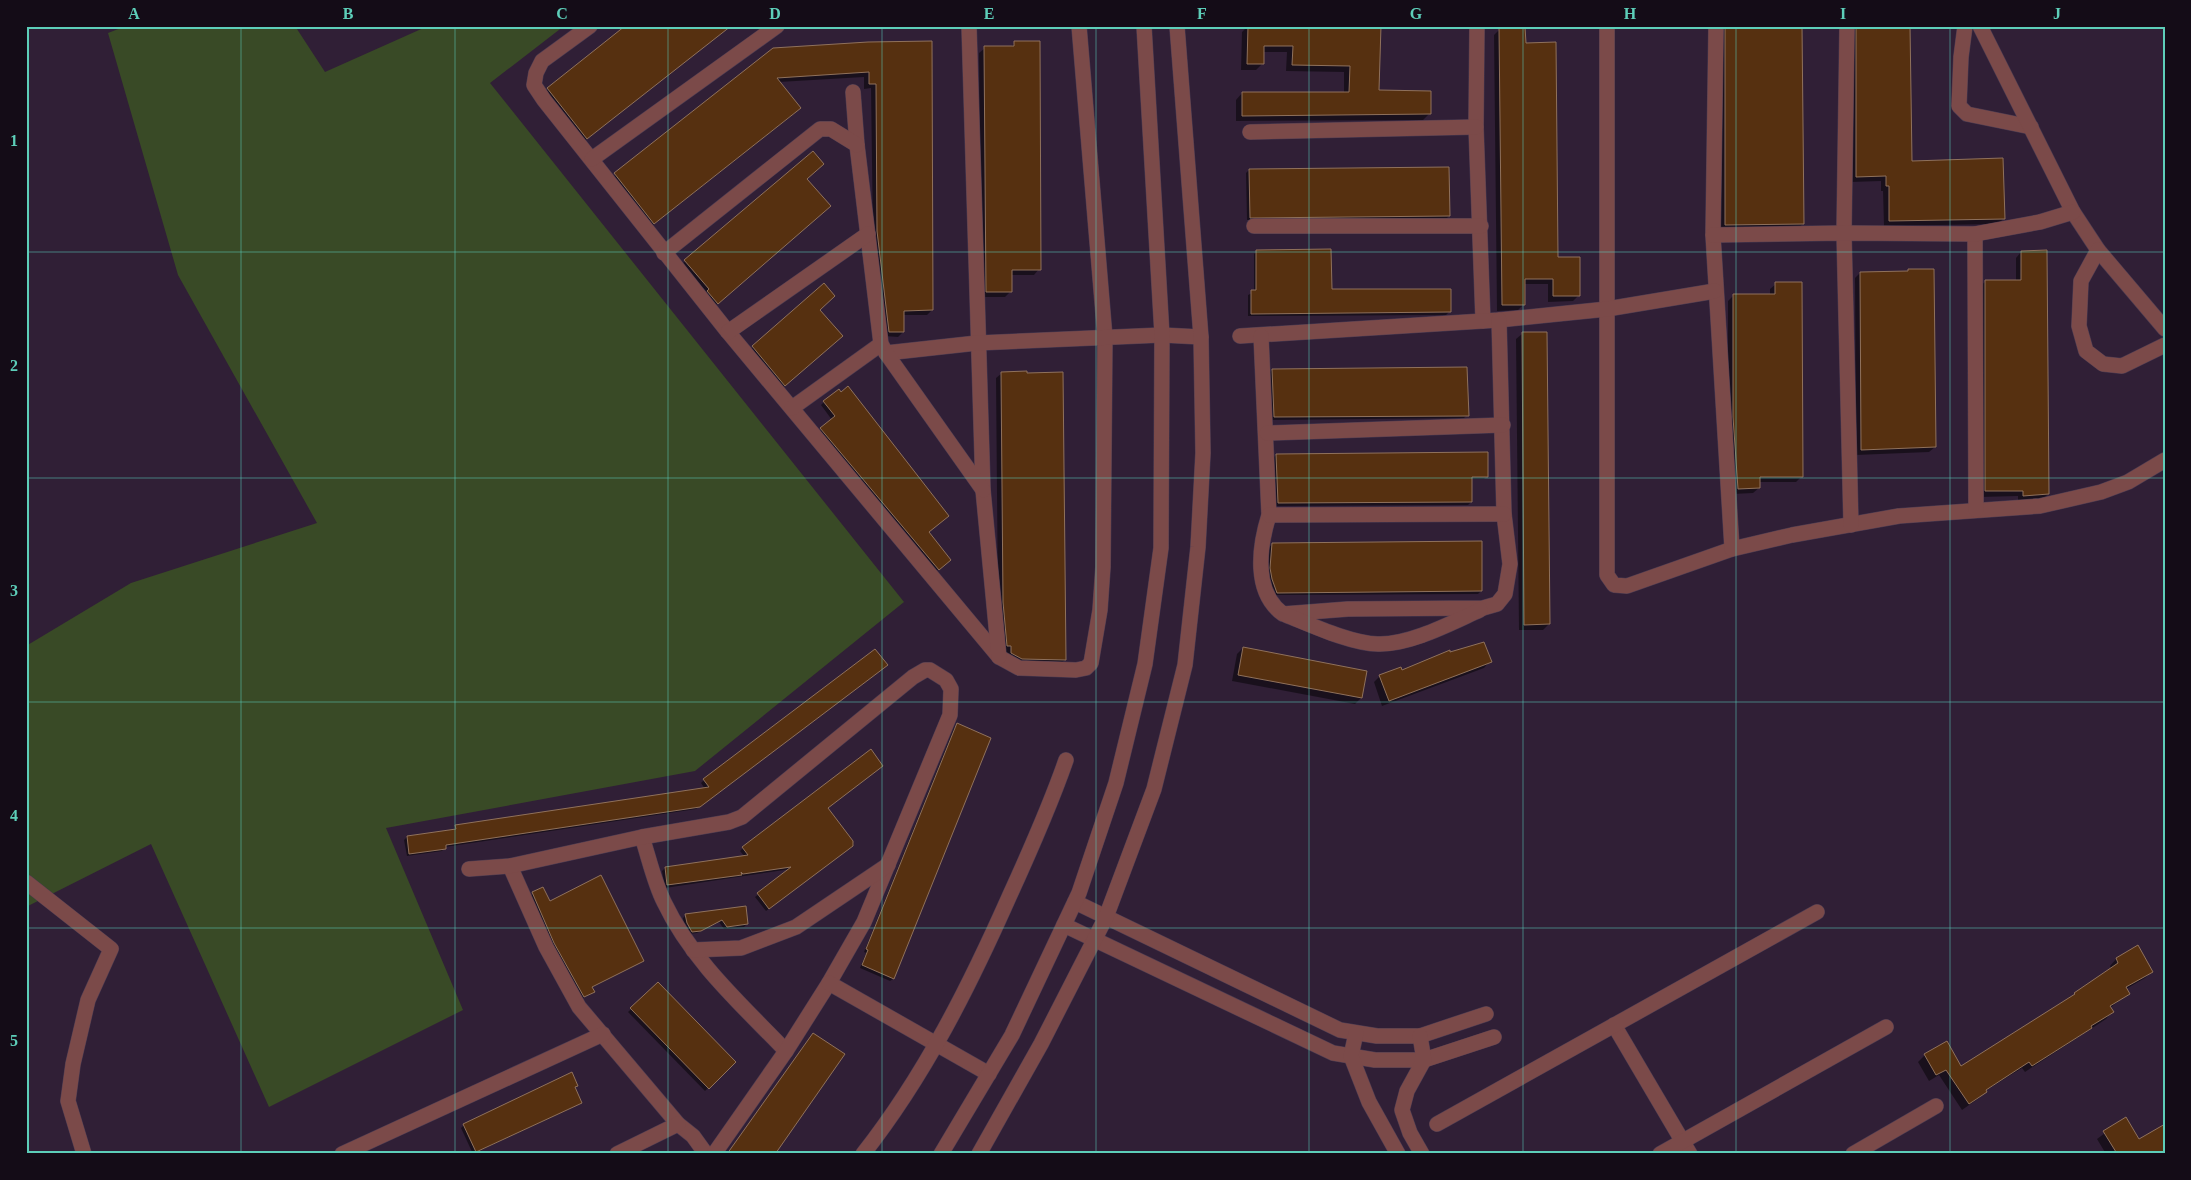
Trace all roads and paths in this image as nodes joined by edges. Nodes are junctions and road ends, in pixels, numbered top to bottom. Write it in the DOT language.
graph roads {
  1 [pos="590,26"];
  2 [pos="777,26"];
  3 [pos="969,26"];
  4 [pos="1079,26"];
  5 [pos="1144,26"];
  6 [pos="1177,26"];
  7 [pos="1477,26"];
  8 [pos="1607,26"];
  9 [pos="1716,26"];
  10 [pos="1847,26"];
  11 [pos="1965,26"];
  12 [pos="1980,26"];
  13 [pos="853,92"];
  14 [pos="1476,127"];
  15 [pos="2031,127"];
  16 [pos="1250,132"];
  17 [pos="857,146"];
  18 [pos="592,160"];
  19 [pos="2073,212"];
  20 [pos="1254,226"];
  21 [pos="1481,226"];
  22 [pos="1844,233"];
  23 [pos="868,234"];
  24 [pos="1975,234"];
  25 [pos="1713,235"];
  26 [pos="2098,250"];
  27 [pos="664,253"];
  28 [pos="1715,291"];
  29 [pos="1607,309"];
  30 [pos="1491,321"];
  31 [pos="2165,330"];
  32 [pos="728,332"];
  33 [pos="1162,335"];
  34 [pos="1240,336"];
  35 [pos="1261,336"];
  36 [pos="1105,337"];
  37 [pos="1201,337"];
  38 [pos="977,343"];
  39 [pos="2165,345"];
  40 [pos="884,349"];
  41 [pos="792,408"];
  42 [pos="1503,425"];
  43 [pos="1267,433"];
  44 [pos="2165,460"];
  45 [pos="983,490"];
  46 [pos="1976,510"];
  47 [pos="1504,514"];
  48 [pos="1269,515"];
  49 [pos="1851,525"];
  50 [pos="1732,550"];
  51 [pos="1483,608"];
  52 [pos="1283,614"];
  53 [pos="1000,657"];
  54 [pos="1066,760"];
  55 [pos="642,837"];
  56 [pos="888,865"];
  57 [pos="510,866"];
  58 [pos="469,869"];
  59 [pos="26,882"];
  60 [pos="1075,902"];
  61 [pos="1817,912"];
  62 [pos="1106,917"];
  63 [pos="1064,925"];
  64 [pos="1095,939"];
  65 [pos="693,950"];
  66 [pos="829,983"];
  67 [pos="1486,1014"];
  68 [pos="1614,1025"];
  69 [pos="1886,1027"];
  70 [pos="1356,1033"];
  71 [pos="603,1034"];
  72 [pos="1420,1036"];
  73 [pos="1494,1037"];
  74 [pos="938,1044"];
  75 [pos="786,1051"];
  76 [pos="1351,1056"];
  77 [pos="1424,1060"];
  78 [pos="989,1074"];
  79 [pos="1936,1106"];
  80 [pos="678,1124"];
  81 [pos="1437,1124"];
  82 [pos="1686,1148"];
  83 [pos="84,1154"];
  84 [pos="342,1154"];
  85 [pos="617,1154"];
  86 [pos="706,1154"];
  87 [pos="714,1154"];
  88 [pos="863,1154"];
  89 [pos="941,1154"];
  90 [pos="979,1154"];
  91 [pos="1398,1154"];
  92 [pos="1422,1154"];
  93 [pos="1660,1154"];
  94 [pos="1853,1154"];
  1 -- 18 [label="street"];
  2 -- 18 [label="street"];
  3 -- 38 [label="street"];
  4 -- 36 [label="street"];
  5 -- 33 [label="street"];
  6 -- 37 [label="street"];
  7 -- 14 [label="street"];
  8 -- 29 [label="street"];
  9 -- 25 [label="street"];
  10 -- 22 [label="street"];
  11 -- 15 [label="street"];
  12 -- 15 [label="street"];
  13 -- 17 [label="street"];
  14 -- 16 [label="street"];
  14 -- 21 [label="street"];
  15 -- 19 [label="street"];
  17 -- 23 [label="street"];
  17 -- 27 [label="street"];
  18 -- 27 [label="street"];
  19 -- 24 [label="street"];
  19 -- 26 [label="street"];
  20 -- 21 [label="street"];
  21 -- 30 [label="street"];
  22 -- 24 [label="street"];
  22 -- 25 [label="street"];
  22 -- 49 [label="street"];
  23 -- 32 [label="street"];
  23 -- 40 [label="street"];
  24 -- 46 [label="street"];
  25 -- 28 [label="street"];
  26 -- 31 [label="street"];
  26 -- 39 [label="street"];
  27 -- 32 [label="street"];
  28 -- 29 [label="street"];
  28 -- 50 [label="street"];
  29 -- 30 [label="street"];
  29 -- 50 [label="street"];
  30 -- 35 [label="street"];
  30 -- 42 [label="street"];
  32 -- 41 [label="street"];
  33 -- 36 [label="street"];
  33 -- 37 [label="street"];
  33 -- 60 [label="street"];
  34 -- 35 [label="street"];
  35 -- 43 [label="street"];
  36 -- 38 [label="street"];
  36 -- 53 [label="street"];
  37 -- 62 [label="street"];
  38 -- 40 [label="street"];
  38 -- 45 [label="street"];
  40 -- 41 [label="street"];
  40 -- 45 [label="street"];
  41 -- 53 [label="street"];
  42 -- 43 [label="street"];
  42 -- 47 [label="street"];
  43 -- 48 [label="street"];
  44 -- 46 [label="street"];
  45 -- 53 [label="street"];
  46 -- 49 [label="street"];
  47 -- 48 [label="street"];
  47 -- 51 [label="street"];
  48 -- 52 [label="street"];
  49 -- 50 [label="street"];
  51 -- 52 [label="street"];
  51 -- 52 [label="street"];
  54 -- 74 [label="street"];
  55 -- 56 [label="street"];
  55 -- 57 [label="street"];
  55 -- 65 [label="street"];
  56 -- 65 [label="street"];
  56 -- 66 [label="street"];
  57 -- 58 [label="street"];
  57 -- 71 [label="street"];
  59 -- 83 [label="street"];
  60 -- 62 [label="street"];
  60 -- 63 [label="street"];
  61 -- 68 [label="street"];
  62 -- 64 [label="street"];
  62 -- 70 [label="street"];
  63 -- 64 [label="street"];
  63 -- 78 [label="street"];
  64 -- 76 [label="street"];
  64 -- 90 [label="street"];
  65 -- 75 [label="street"];
  66 -- 74 [label="street"];
  66 -- 75 [label="street"];
  67 -- 72 [label="street"];
  68 -- 81 [label="street"];
  68 -- 82 [label="street"];
  69 -- 82 [label="street"];
  70 -- 72 [label="street"];
  70 -- 76 [label="street"];
  71 -- 80 [label="street"];
  71 -- 84 [label="street"];
  72 -- 77 [label="street"];
  73 -- 77 [label="street"];
  74 -- 78 [label="street"];
  74 -- 88 [label="street"];
  75 -- 87 [label="street"];
  76 -- 77 [label="street"];
  76 -- 91 [label="street"];
  77 -- 92 [label="street"];
  78 -- 89 [label="street"];
  79 -- 94 [label="street"];
  80 -- 85 [label="street"];
  80 -- 86 [label="street"];
  82 -- 93 [label="street"];
}
